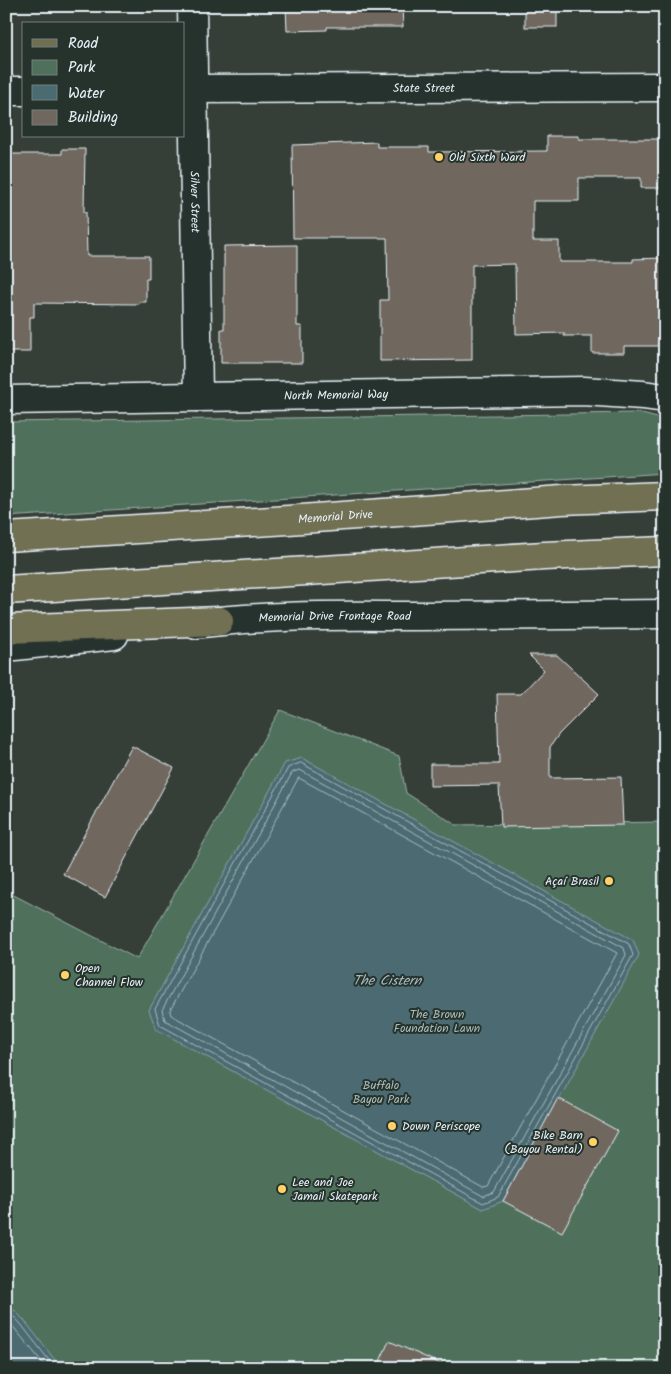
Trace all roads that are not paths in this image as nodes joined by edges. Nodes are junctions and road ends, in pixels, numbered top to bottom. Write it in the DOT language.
graph roads {
  1 [pos="192,6"];
  2 [pos="665,87"];
  3 [pos="189,89"];
  4 [pos="6,91"];
  5 [pos="22,91"];
  6 [pos="198,397"];
  7 [pos="665,398"];
  8 [pos="6,400"];
  9 [pos="665,496"];
  10 [pos="6,537"];
  11 [pos="665,551"];
  12 [pos="6,590"];
  13 [pos="665,614"];
  14 [pos="219,621"];
  15 [pos="6,629"];
  16 [pos="6,648"];
  1 -- 3 [label="street, Silver Street"];
  2 -- 3 [label="street, State Street"];
  3 -- 6 [label="street, Silver Street"];
  4 -- 5 [label="street"];
  6 -- 7 [label="street, North Memorial Way"];
  6 -- 8 [label="street, North Memorial Way"];
  9 -- 10 [label="main road, Memorial Drive"];
  11 -- 12 [label="main road"];
  13 -- 14 [label="street, Memorial Drive Frontage Road"];
  14 -- 15 [label="main road"];
  14 -- 16 [label="street, Memorial Drive Frontage Road"];
}
